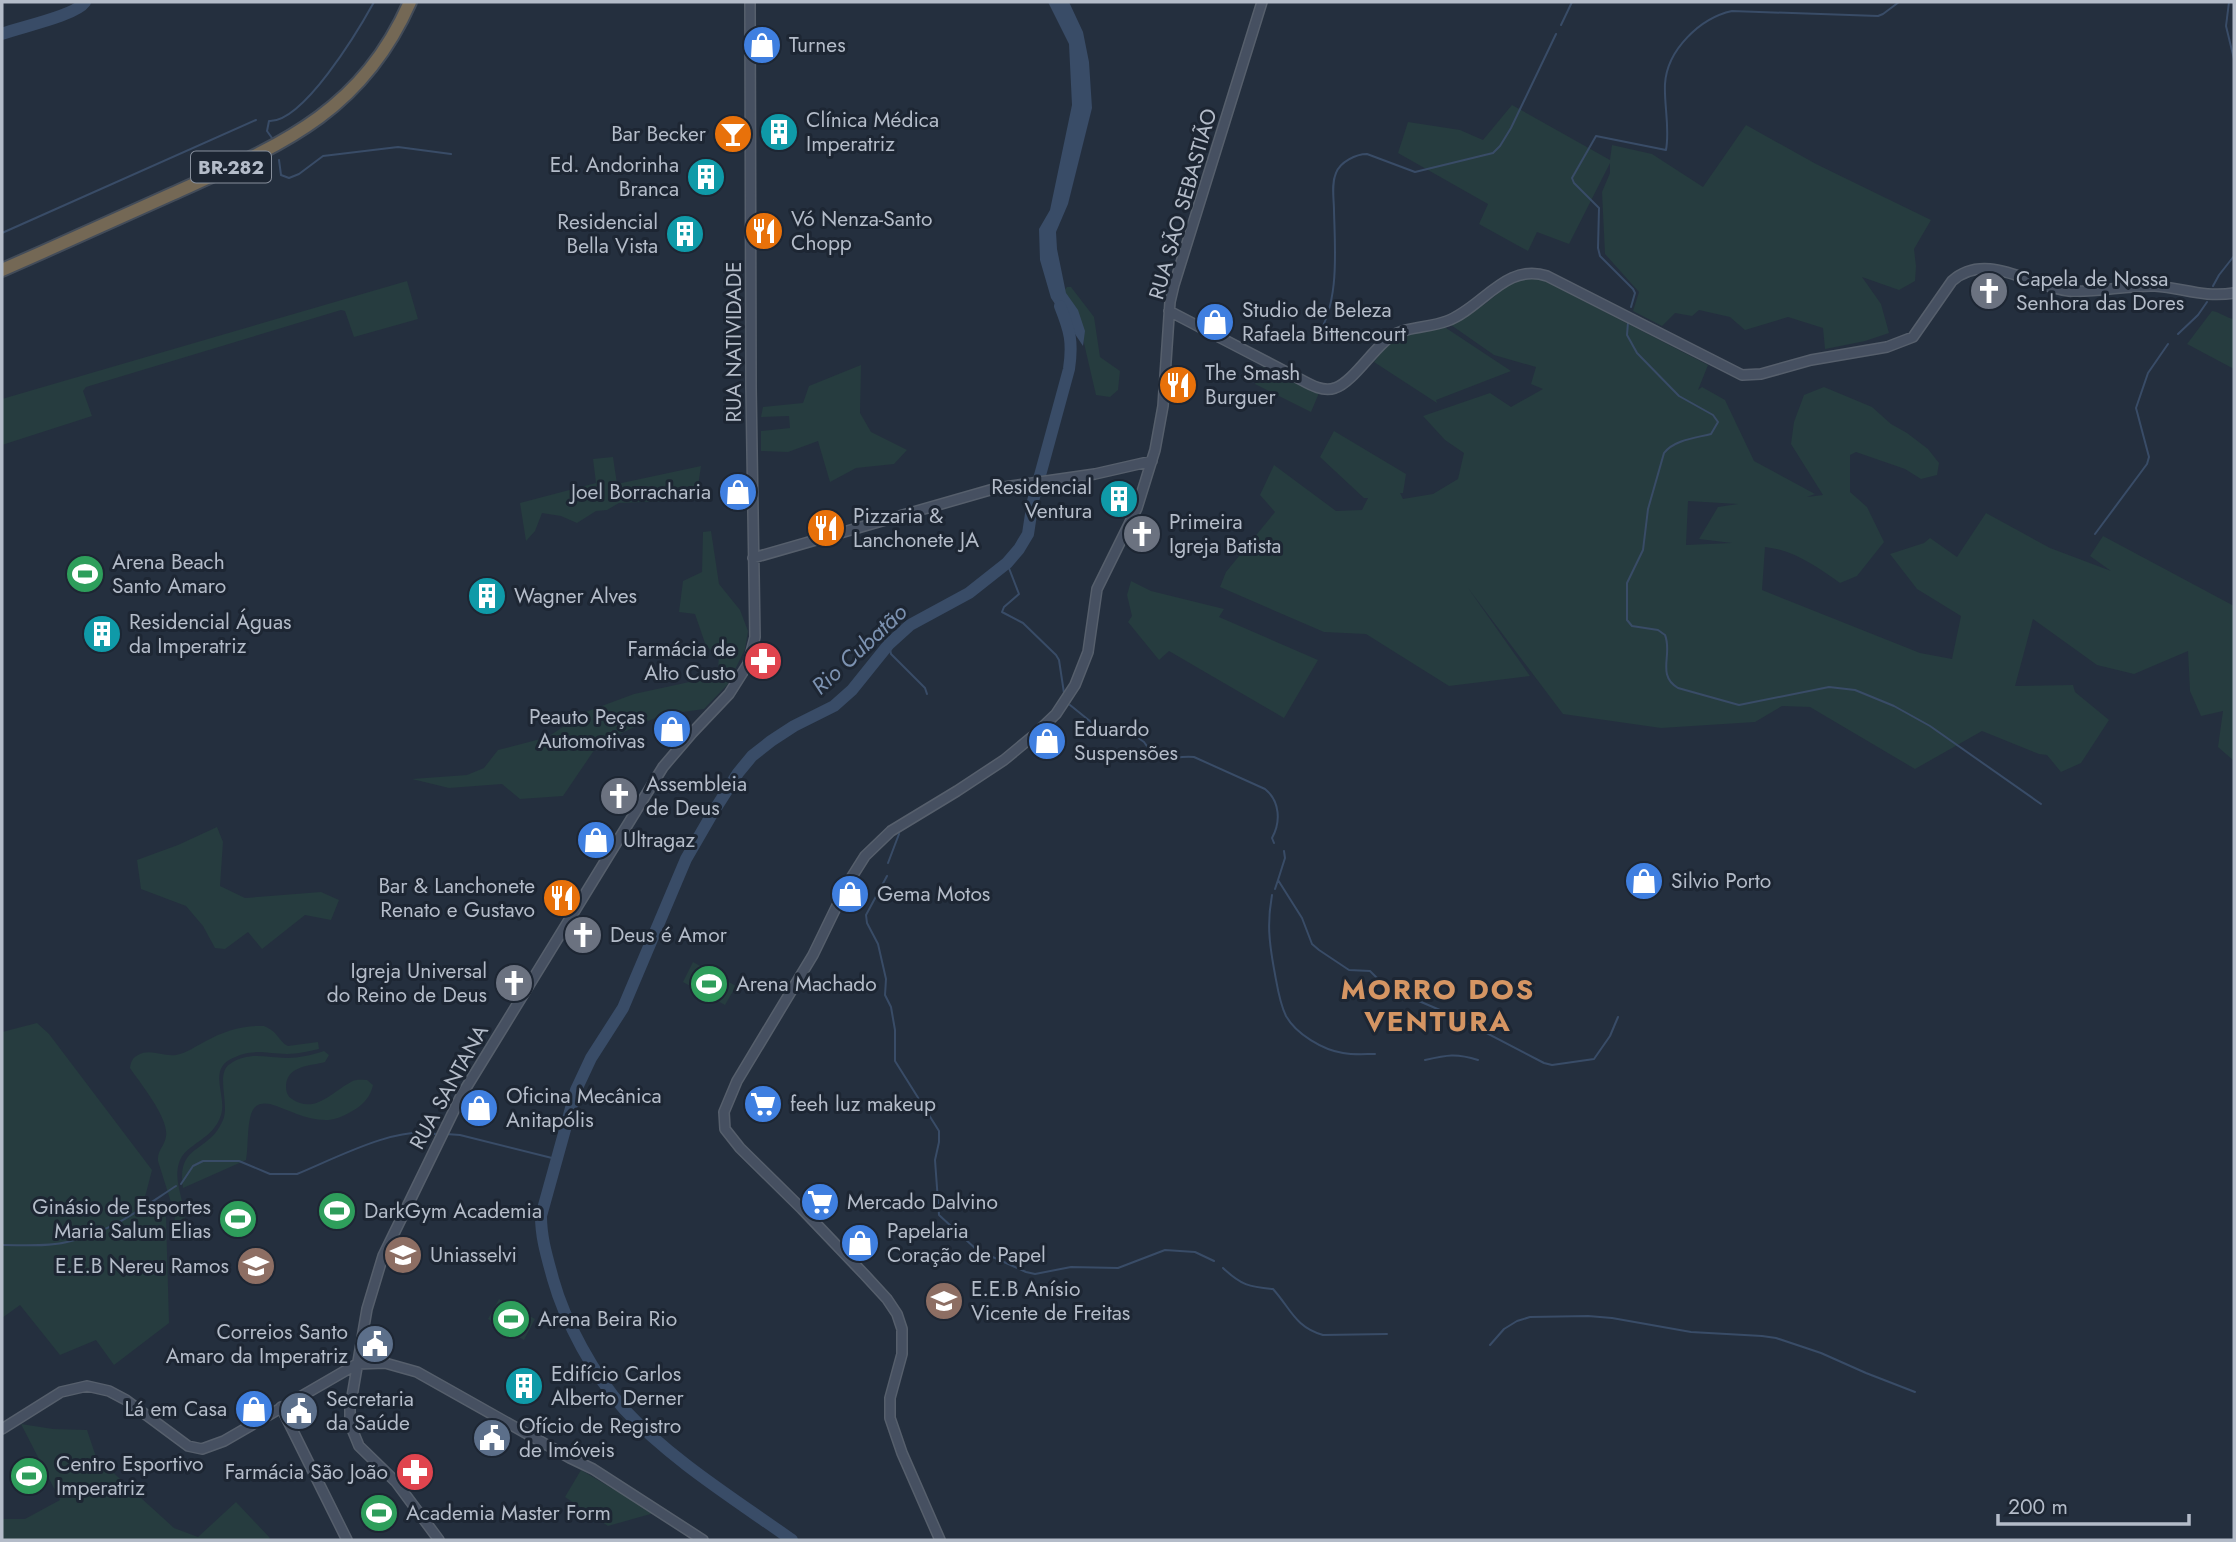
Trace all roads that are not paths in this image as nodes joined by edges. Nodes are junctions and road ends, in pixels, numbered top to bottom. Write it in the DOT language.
graph roads {
  1 [pos="410,2"];
  2 [pos="750,2"];
  3 [pos="1262,2"];
  4 [pos="2,270"];
  5 [pos="2234,293"];
  6 [pos="1169,311"];
  7 [pos="1152,461"];
  8 [pos="753,558"];
  9 [pos="740,678"];
  10 [pos="358,1364"];
  11 [pos="329,1381"];
  12 [pos="354,1382"];
  13 [pos="281,1407"];
  14 [pos="2,1429"];
  15 [pos="347,1540"];
  16 [pos="439,1540"];
  17 [pos="703,1540"];
  18 [pos="940,1540"];
  1 -- 4 [label="highway, BR-282"];
  2 -- 8 [label="main road, RUA NATIVIDADE"];
  3 -- 6 [label="main road, RUA SÃO SEBASTIÃO"];
  5 -- 6 [label="main road"];
  6 -- 7 [label="main road, RUA SÃO SEBASTIÃO"];
  7 -- 8 [label="main road"];
  7 -- 18 [label="main road, RUA SÃO SEBASTIÃO"];
  8 -- 9 [label="main road, RUA NATIVIDADE"];
  9 -- 10 [label="main road, RUA SANTANA"];
  10 -- 11 [label="main road"];
  10 -- 12 [label="main road, RUA SANTANA"];
  10 -- 17 [label="main road"];
  11 -- 12 [label="main road"];
  11 -- 13 [label="main road"];
  12 -- 16 [label="main road, RUA SANTANA"];
  13 -- 14 [label="main road"];
  13 -- 15 [label="main road"];
}
